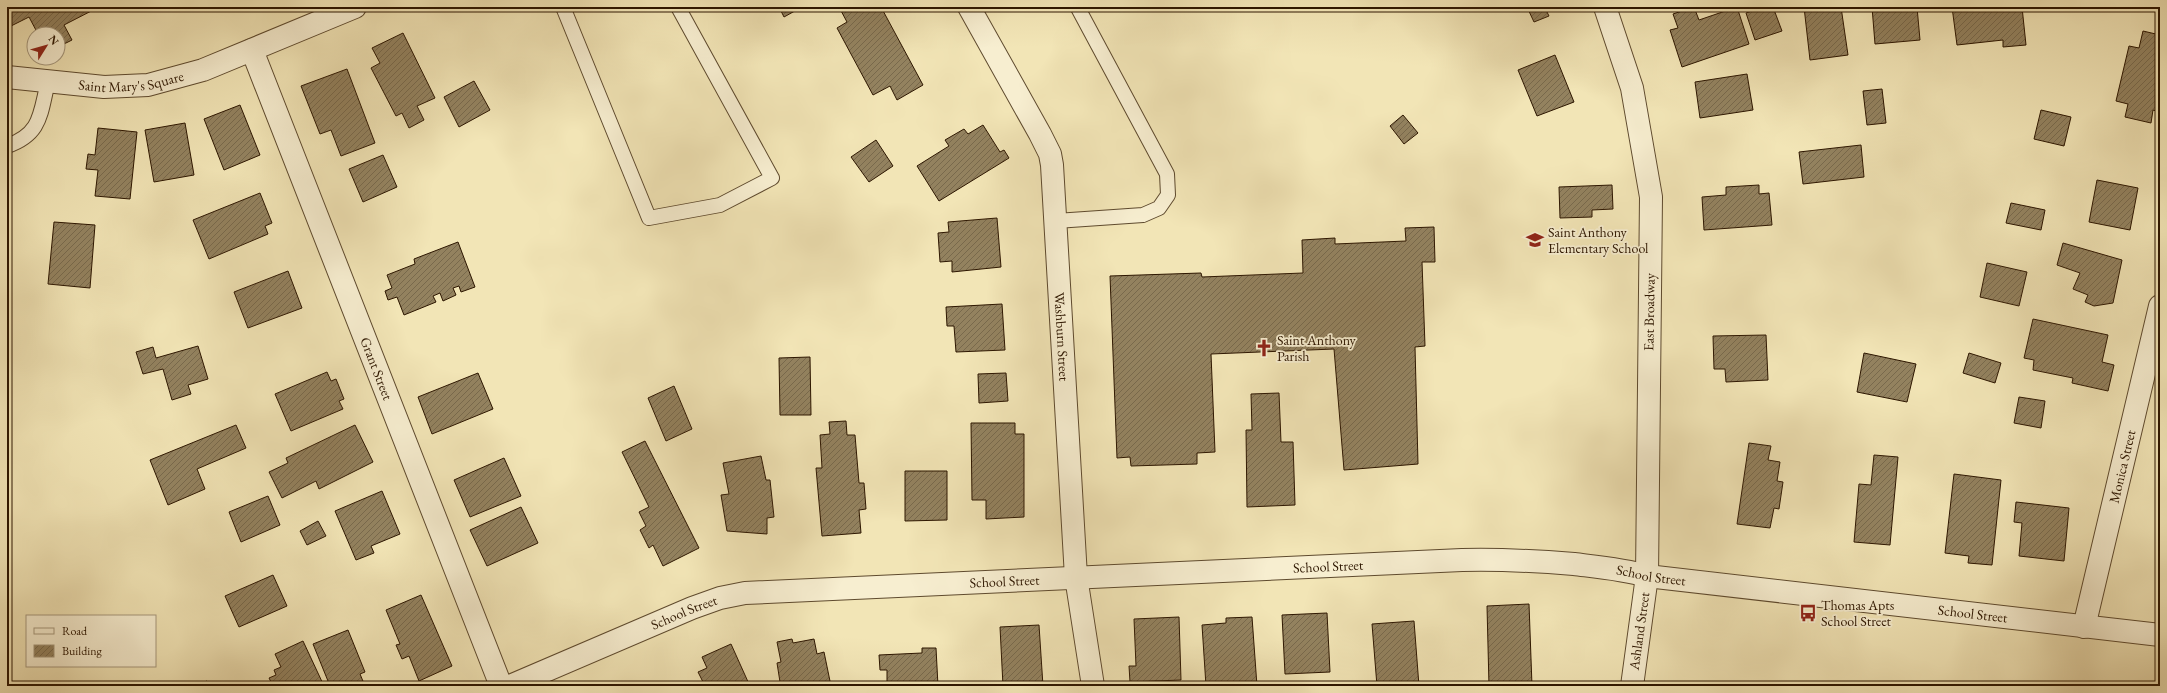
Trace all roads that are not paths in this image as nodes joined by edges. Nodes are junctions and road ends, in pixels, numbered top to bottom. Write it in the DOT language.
graph roads {
  1 [pos="355,7"];
  2 [pos="563,7"];
  3 [pos="678,7"];
  4 [pos="969,7"];
  5 [pos="1080,7"];
  6 [pos="1605,7"];
  7 [pos="252,50"];
  8 [pos="7,77"];
  9 [pos="48,82"];
  10 [pos="7,146"];
  11 [pos="1056,221"];
  12 [pos="2160,306"];
  13 [pos="1647,576"];
  14 [pos="1076,577"];
  15 [pos="2084,627"];
  16 [pos="2160,635"];
  17 [pos="501,686"];
  18 [pos="510,686"];
  19 [pos="1093,686"];
  20 [pos="1632,686"];
  1 -- 7 [label="street, Saint Mary's Square"];
  2 -- 3 [label="lane"];
  4 -- 11 [label="street, Washburn Street"];
  5 -- 11 [label="lane"];
  6 -- 13 [label="street, East Broadway"];
  7 -- 9 [label="street, Saint Mary's Square"];
  7 -- 17 [label="street, Grant Street"];
  8 -- 9 [label="street, Saint Mary's Square"];
  9 -- 10 [label="lane"];
  11 -- 14 [label="street, Washburn Street"];
  12 -- 15 [label="street, Monica Street"];
  13 -- 14 [label="street, School Street"];
  13 -- 15 [label="street, School Street"];
  13 -- 20 [label="street, Ashland Street"];
  14 -- 18 [label="street, School Street"];
  14 -- 19 [label="street, Washburn Street"];
  15 -- 16 [label="street, School Street"];
}
